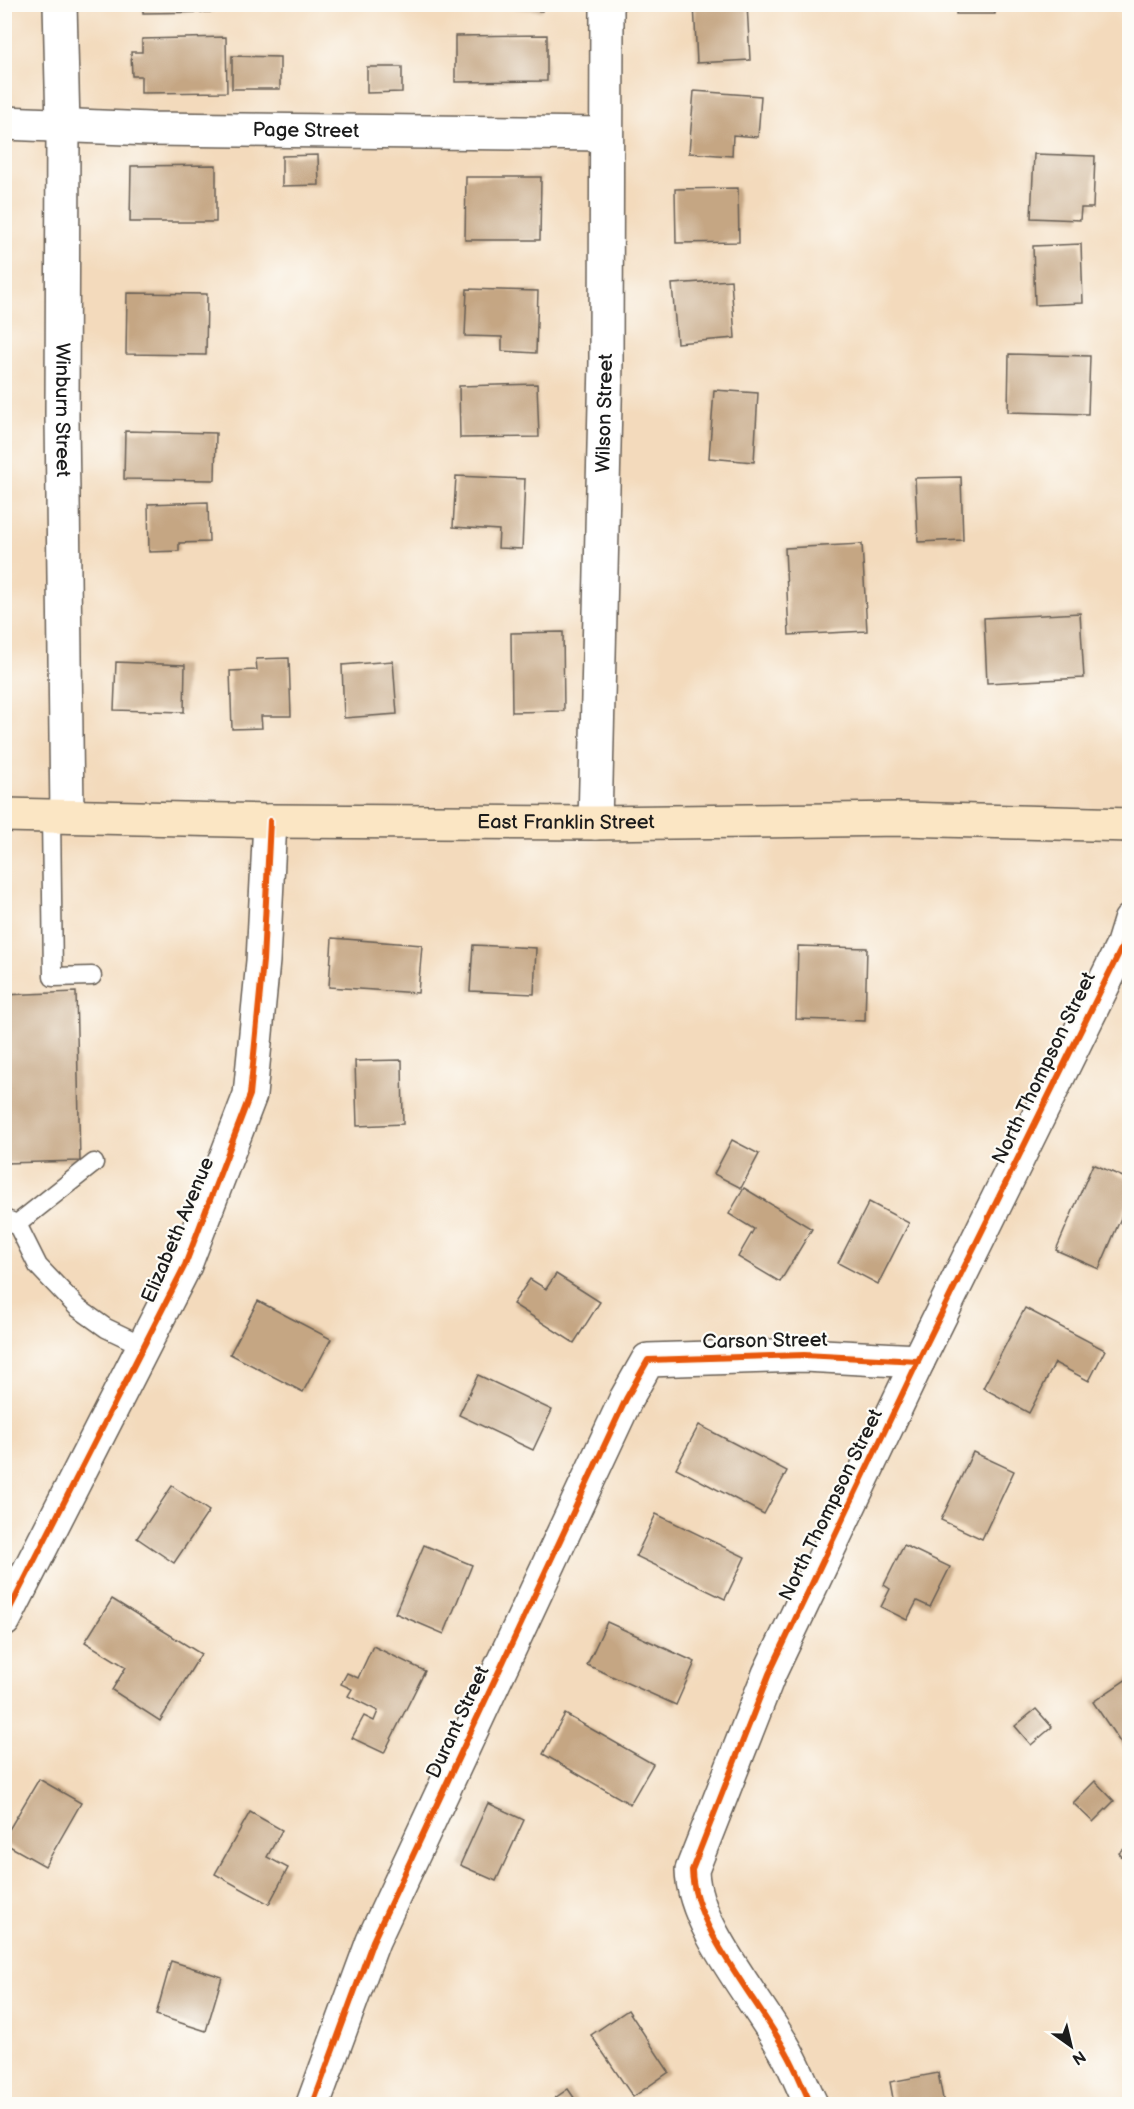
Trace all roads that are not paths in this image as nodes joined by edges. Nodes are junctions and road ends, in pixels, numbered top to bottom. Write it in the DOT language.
graph roads {
  1 [pos="60,4"];
  2 [pos="607,4"];
  3 [pos="4,123"];
  4 [pos="63,126"];
  5 [pos="606,134"];
  6 [pos="4,815"];
  7 [pos="59,815"];
  8 [pos="270,821"];
  9 [pos="595,823"];
  10 [pos="1130,825"];
  11 [pos="1130,921"];
  12 [pos="92,976"];
  13 [pos="94,1163"];
  14 [pos="11,1221"];
  15 [pos="144,1346"];
  16 [pos="648,1360"];
  17 [pos="918,1361"];
  18 [pos="15,1581"];
  19 [pos="4,1620"];
  20 [pos="313,2104"];
  21 [pos="811,2104"];
  1 -- 4 [label="street, Winburn Street"];
  2 -- 5 [label="street, Wilson Street"];
  3 -- 4 [label="street, Page Street"];
  4 -- 5 [label="street, Page Street"];
  4 -- 7 [label="street, Winburn Street"];
  5 -- 9 [label="street, Wilson Street"];
  6 -- 7 [label="main road, East Franklin Street"];
  7 -- 8 [label="main road, East Franklin Street"];
  7 -- 12 [label="lane"];
  8 -- 9 [label="main road, East Franklin Street"];
  8 -- 15 [label="street, Elizabeth Avenue"];
  9 -- 10 [label="main road, East Franklin Street"];
  11 -- 17 [label="street, North Thompson Street"];
  13 -- 14 [label="lane"];
  14 -- 15 [label="lane"];
  15 -- 18 [label="street, Elizabeth Avenue"];
  16 -- 17 [label="street, Carson Street"];
  16 -- 20 [label="street, Durant Street"];
  17 -- 21 [label="street, North Thompson Street"];
  18 -- 19 [label="street, Elizabeth Avenue"];
}
